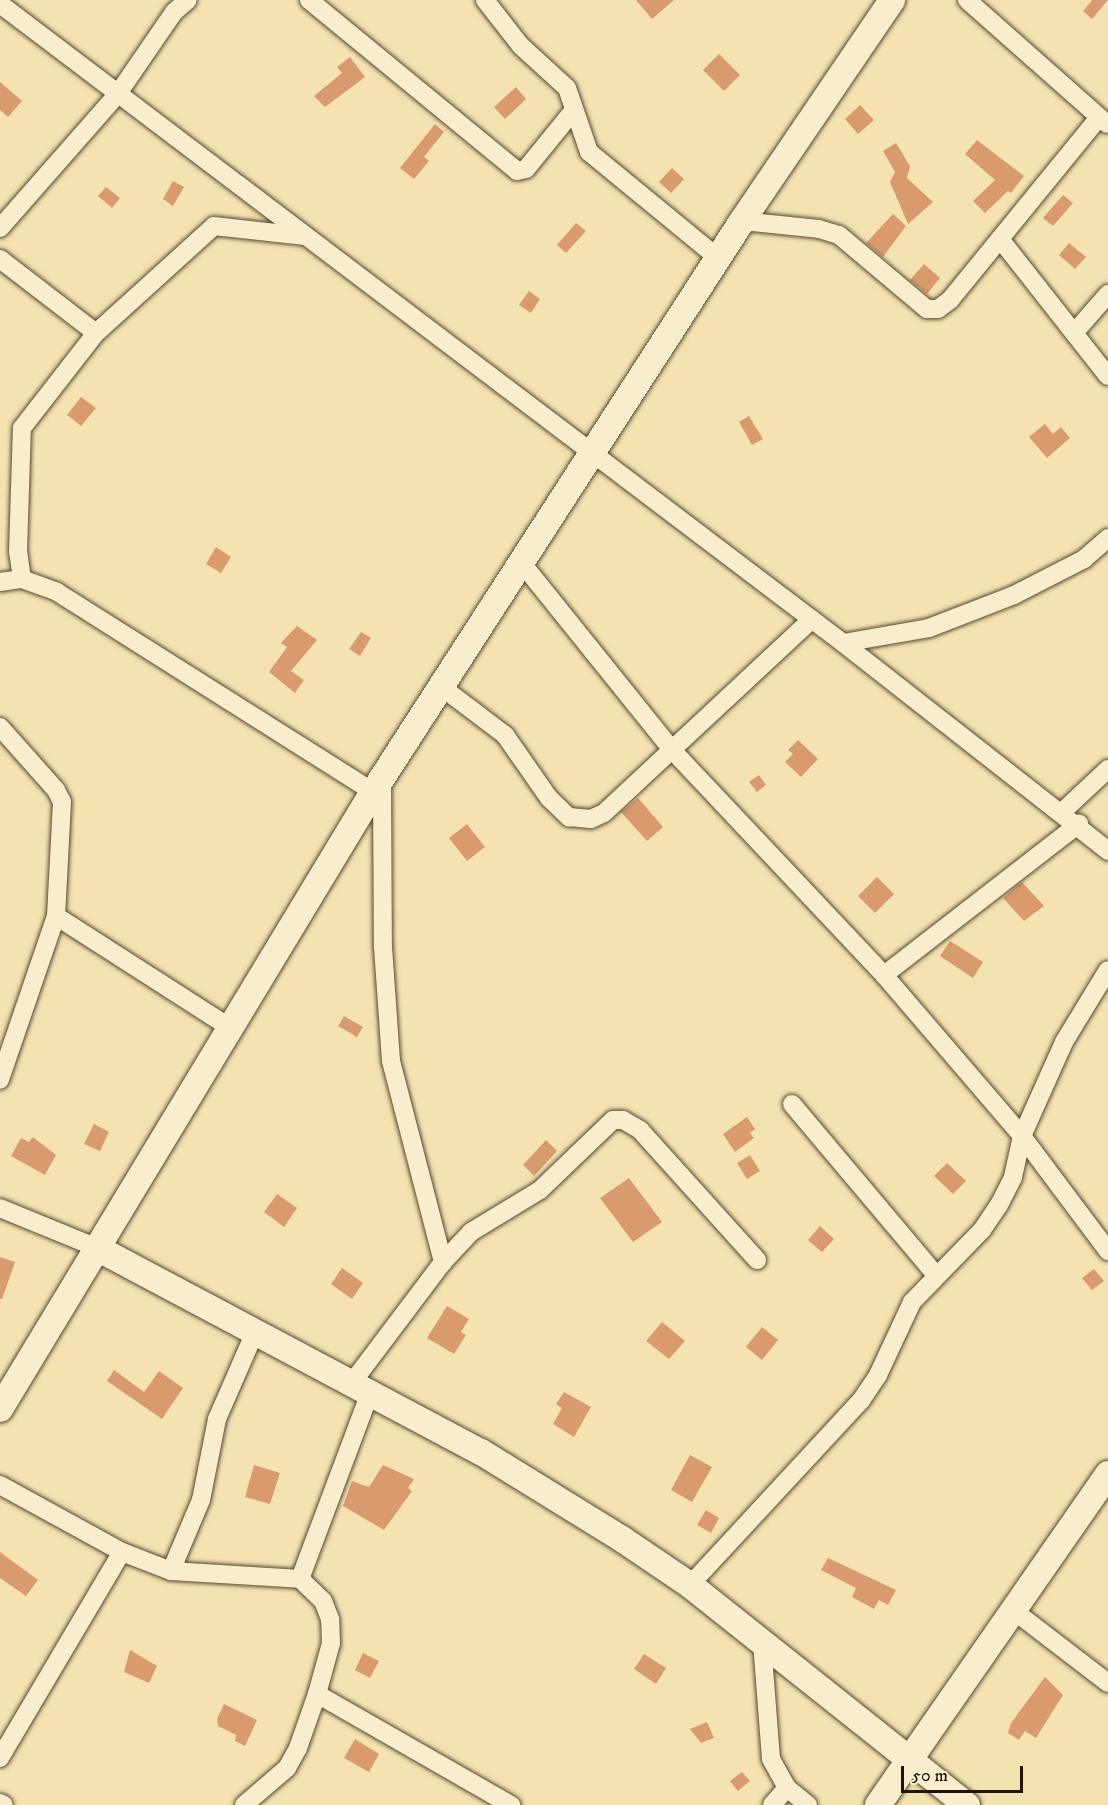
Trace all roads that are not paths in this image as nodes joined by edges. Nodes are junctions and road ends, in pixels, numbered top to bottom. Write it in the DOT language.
graph roads {
  1 [pos="188,0"];
  2 [pos="309,0"];
  3 [pos="485,0"];
  4 [pos="892,0"];
  5 [pos="967,0"];
  6 [pos="0,4"];
  7 [pos="117,95"];
  8 [pos="574,110"];
  9 [pos="1103,121"];
  10 [pos="742,221"];
  11 [pos="0,228"];
  12 [pos="308,237"];
  13 [pos="1000,239"];
  14 [pos="718,258"];
  15 [pos="0,259"];
  16 [pos="1108,294"];
  17 [pos="96,333"];
  18 [pos="1074,333"];
  19 [pos="1108,376"];
  20 [pos="590,453"];
  21 [pos="1108,538"];
  22 [pos="521,562"];
  23 [pos="22,579"];
  24 [pos="0,582"];
  25 [pos="812,619"];
  26 [pos="843,643"];
  27 [pos="443,688"];
  28 [pos="0,727"];
  29 [pos="672,750"];
  30 [pos="1108,769"];
  31 [pos="378,785"];
  32 [pos="1062,812"];
  33 [pos="1079,824"];
  34 [pos="1108,851"];
  35 [pos="56,916"];
  36 [pos="1108,970"];
  37 [pos="884,975"];
  38 [pos="229,1027"];
  39 [pos="0,1080"];
  40 [pos="792,1104"];
  41 [pos="1022,1136"];
  42 [pos="0,1208"];
  43 [pos="95,1247"];
  44 [pos="1108,1251"];
  45 [pos="757,1260"];
  46 [pos="443,1262"];
  47 [pos="935,1274"];
  48 [pos="255,1332"];
  49 [pos="361,1388"];
  50 [pos="0,1409"];
  51 [pos="1108,1474"];
  52 [pos="0,1485"];
  53 [pos="122,1552"];
  54 [pos="171,1572"];
  55 [pos="300,1579"];
  56 [pos="690,1585"];
  57 [pos="1013,1610"];
  58 [pos="762,1642"];
  59 [pos="1108,1683"];
  60 [pos="317,1694"];
  61 [pos="0,1758"];
  62 [pos="910,1760"];
  63 [pos="787,1788"];
  64 [pos="244,1805"];
  65 [pos="511,1805"];
  66 [pos="771,1805"];
  67 [pos="808,1805"];
  68 [pos="878,1805"];
  69 [pos="968,1805"];
  1 -- 7 [label="street"];
  2 -- 8 [label="street"];
  3 -- 8 [label="street"];
  4 -- 10 [label="street"];
  5 -- 9 [label="street"];
  6 -- 7 [label="street"];
  7 -- 11 [label="street"];
  7 -- 12 [label="street"];
  8 -- 14 [label="street"];
  9 -- 13 [label="street"];
  10 -- 13 [label="street"];
  10 -- 14 [label="street"];
  12 -- 17 [label="street"];
  12 -- 20 [label="street"];
  13 -- 18 [label="street"];
  14 -- 20 [label="street"];
  15 -- 17 [label="street"];
  16 -- 18 [label="street"];
  17 -- 23 [label="street"];
  18 -- 19 [label="street"];
  20 -- 22 [label="street"];
  20 -- 25 [label="street"];
  21 -- 26 [label="street"];
  22 -- 27 [label="street"];
  22 -- 29 [label="street"];
  23 -- 24 [label="street"];
  23 -- 31 [label="street"];
  25 -- 26 [label="street"];
  25 -- 29 [label="street"];
  26 -- 32 [label="street"];
  27 -- 29 [label="street"];
  27 -- 31 [label="street"];
  28 -- 35 [label="street"];
  29 -- 37 [label="street"];
  30 -- 32 [label="street"];
  31 -- 38 [label="street"];
  31 -- 46 [label="street"];
  32 -- 33 [label="street"];
  33 -- 34 [label="street"];
  33 -- 37 [label="street"];
  35 -- 38 [label="street"];
  35 -- 39 [label="street"];
  36 -- 41 [label="street"];
  37 -- 41 [label="street"];
  38 -- 43 [label="street"];
  40 -- 47 [label="street"];
  41 -- 44 [label="street"];
  41 -- 47 [label="street"];
  42 -- 43 [label="street"];
  43 -- 48 [label="street"];
  43 -- 50 [label="street"];
  45 -- 46 [label="street"];
  46 -- 49 [label="street"];
  47 -- 56 [label="street"];
  48 -- 49 [label="street"];
  48 -- 54 [label="street"];
  49 -- 55 [label="street"];
  49 -- 56 [label="street"];
  51 -- 57 [label="street"];
  52 -- 53 [label="street"];
  53 -- 54 [label="street"];
  53 -- 61 [label="street"];
  54 -- 55 [label="street"];
  55 -- 60 [label="street"];
  56 -- 58 [label="street"];
  57 -- 59 [label="street"];
  57 -- 62 [label="street"];
  58 -- 62 [label="street"];
  58 -- 63 [label="street"];
  60 -- 64 [label="street"];
  60 -- 65 [label="street"];
  62 -- 68 [label="street"];
  62 -- 69 [label="street"];
  63 -- 66 [label="street"];
  63 -- 67 [label="street"];
}
